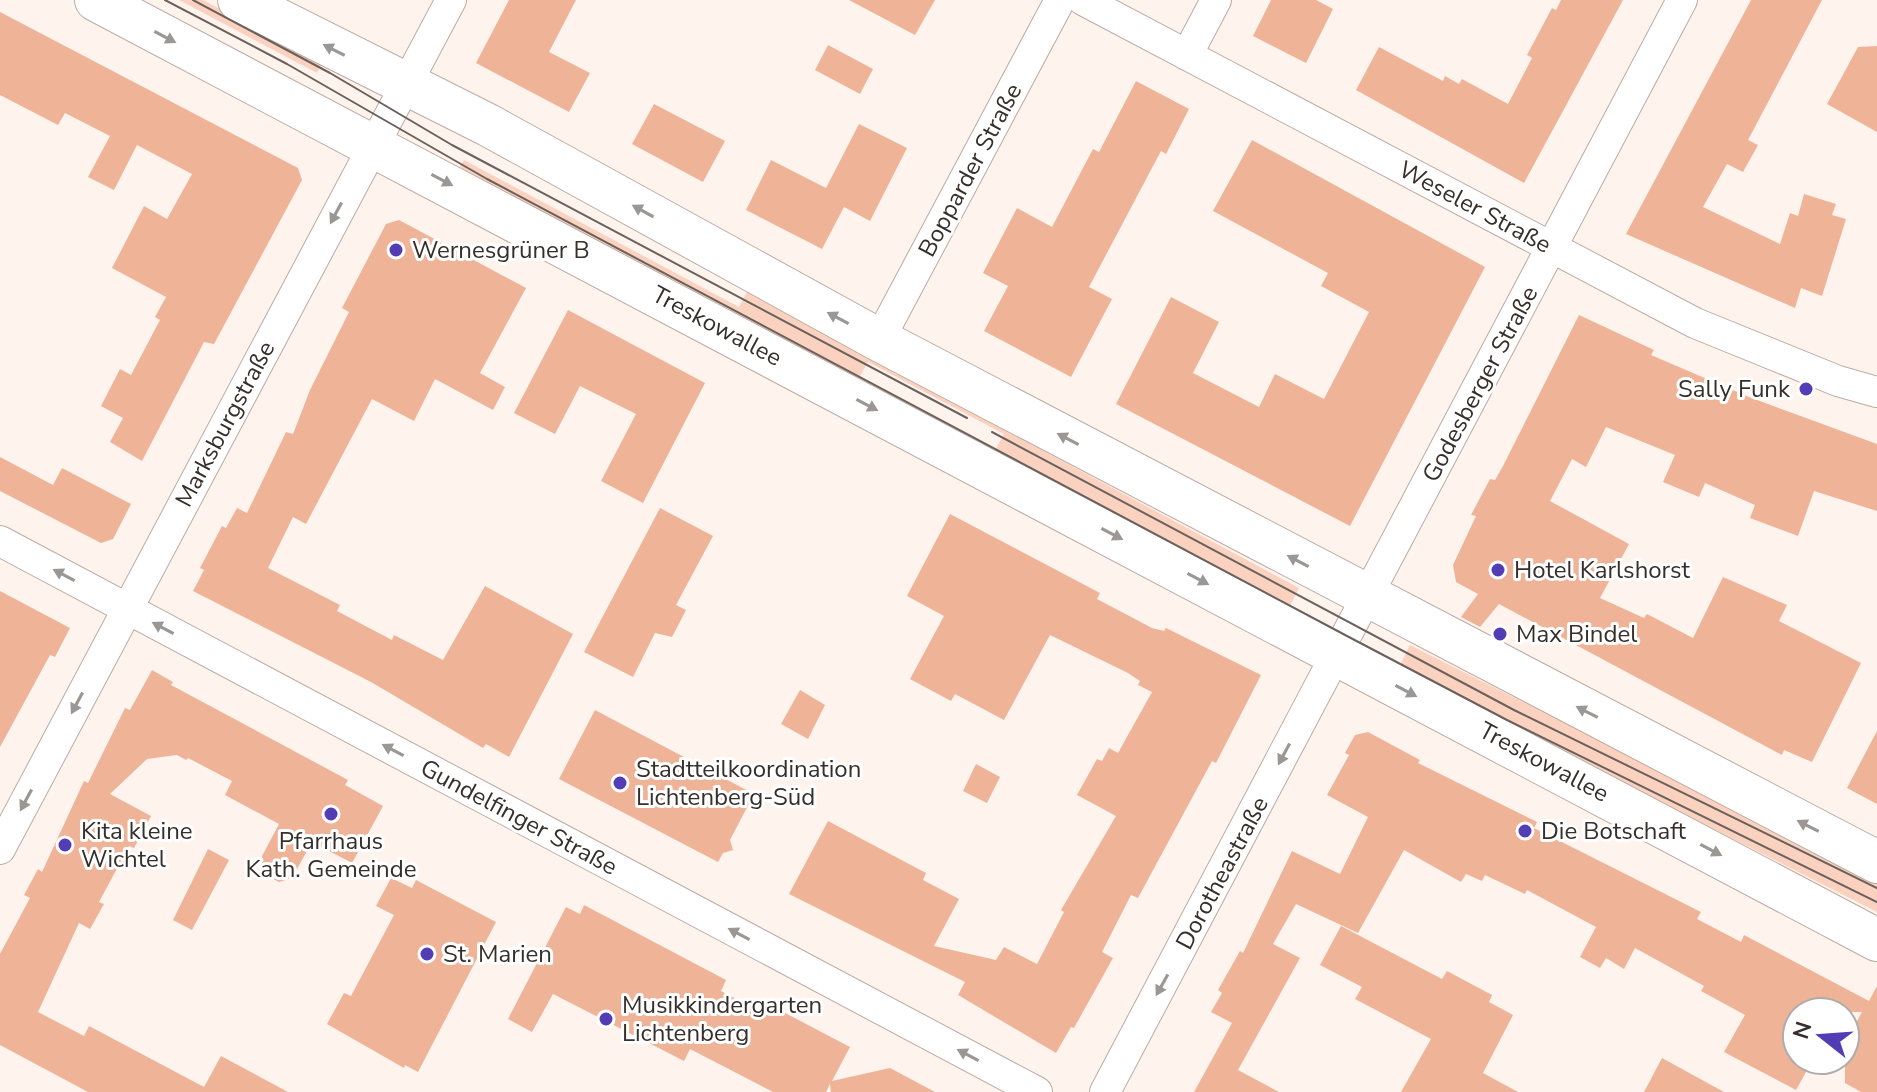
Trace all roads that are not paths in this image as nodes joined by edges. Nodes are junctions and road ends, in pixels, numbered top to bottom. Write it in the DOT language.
graph roads {
  1 [pos="96,0"];
  2 [pos="239,0"];
  3 [pos="451,0"];
  4 [pos="1060,0"];
  5 [pos="1083,0"];
  6 [pos="1216,0"];
  7 [pos="1682,0"];
  8 [pos="1187,55"];
  9 [pos="405,84"];
  10 [pos="373,144"];
  11 [pos="1552,248"];
  12 [pos="879,340"];
  13 [pos="1877,392"];
  14 [pos="0,541"];
  15 [pos="1367,597"];
  16 [pos="127,609"];
  17 [pos="1338,654"];
  18 [pos="0,849"];
  19 [pos="1877,862"];
  20 [pos="1877,940"];
  21 [pos="1037,1092"];
  22 [pos="1105,1092"];
  1 -- 10 [label="main road, Treskowallee, one-way"];
  9 -- 2 [label="main road, one-way"];
  3 -- 9 [label="street, Marksburgstraße"];
  4 -- 12 [label="street, Bopparder Straße"];
  5 -- 8 [label="street, Weseler Straße"];
  6 -- 8 [label="street"];
  7 -- 11 [label="street, Godesberger Straße"];
  8 -- 11 [label="street, Weseler Straße"];
  9 -- 10 [label="street, Marksburgstraße"];
  12 -- 9 [label="main road, one-way"];
  10 -- 16 [label="street, Marksburgstraße, one-way"];
  10 -- 17 [label="main road, Treskowallee, one-way"];
  11 -- 13 [label="street, Weseler Straße"];
  11 -- 15 [label="street, Godesberger Straße"];
  15 -- 12 [label="main road, one-way"];
  16 -- 14 [label="street, Gundelfinger Straße, one-way"];
  15 -- 17 [label="street"];
  19 -- 15 [label="main road, one-way"];
  16 -- 18 [label="street, Marksburgstraße, one-way"];
  21 -- 16 [label="street, Gundelfinger Straße, one-way"];
  17 -- 20 [label="main road, Treskowallee, one-way"];
  17 -- 22 [label="street, Dorotheastraße, one-way"];
}
